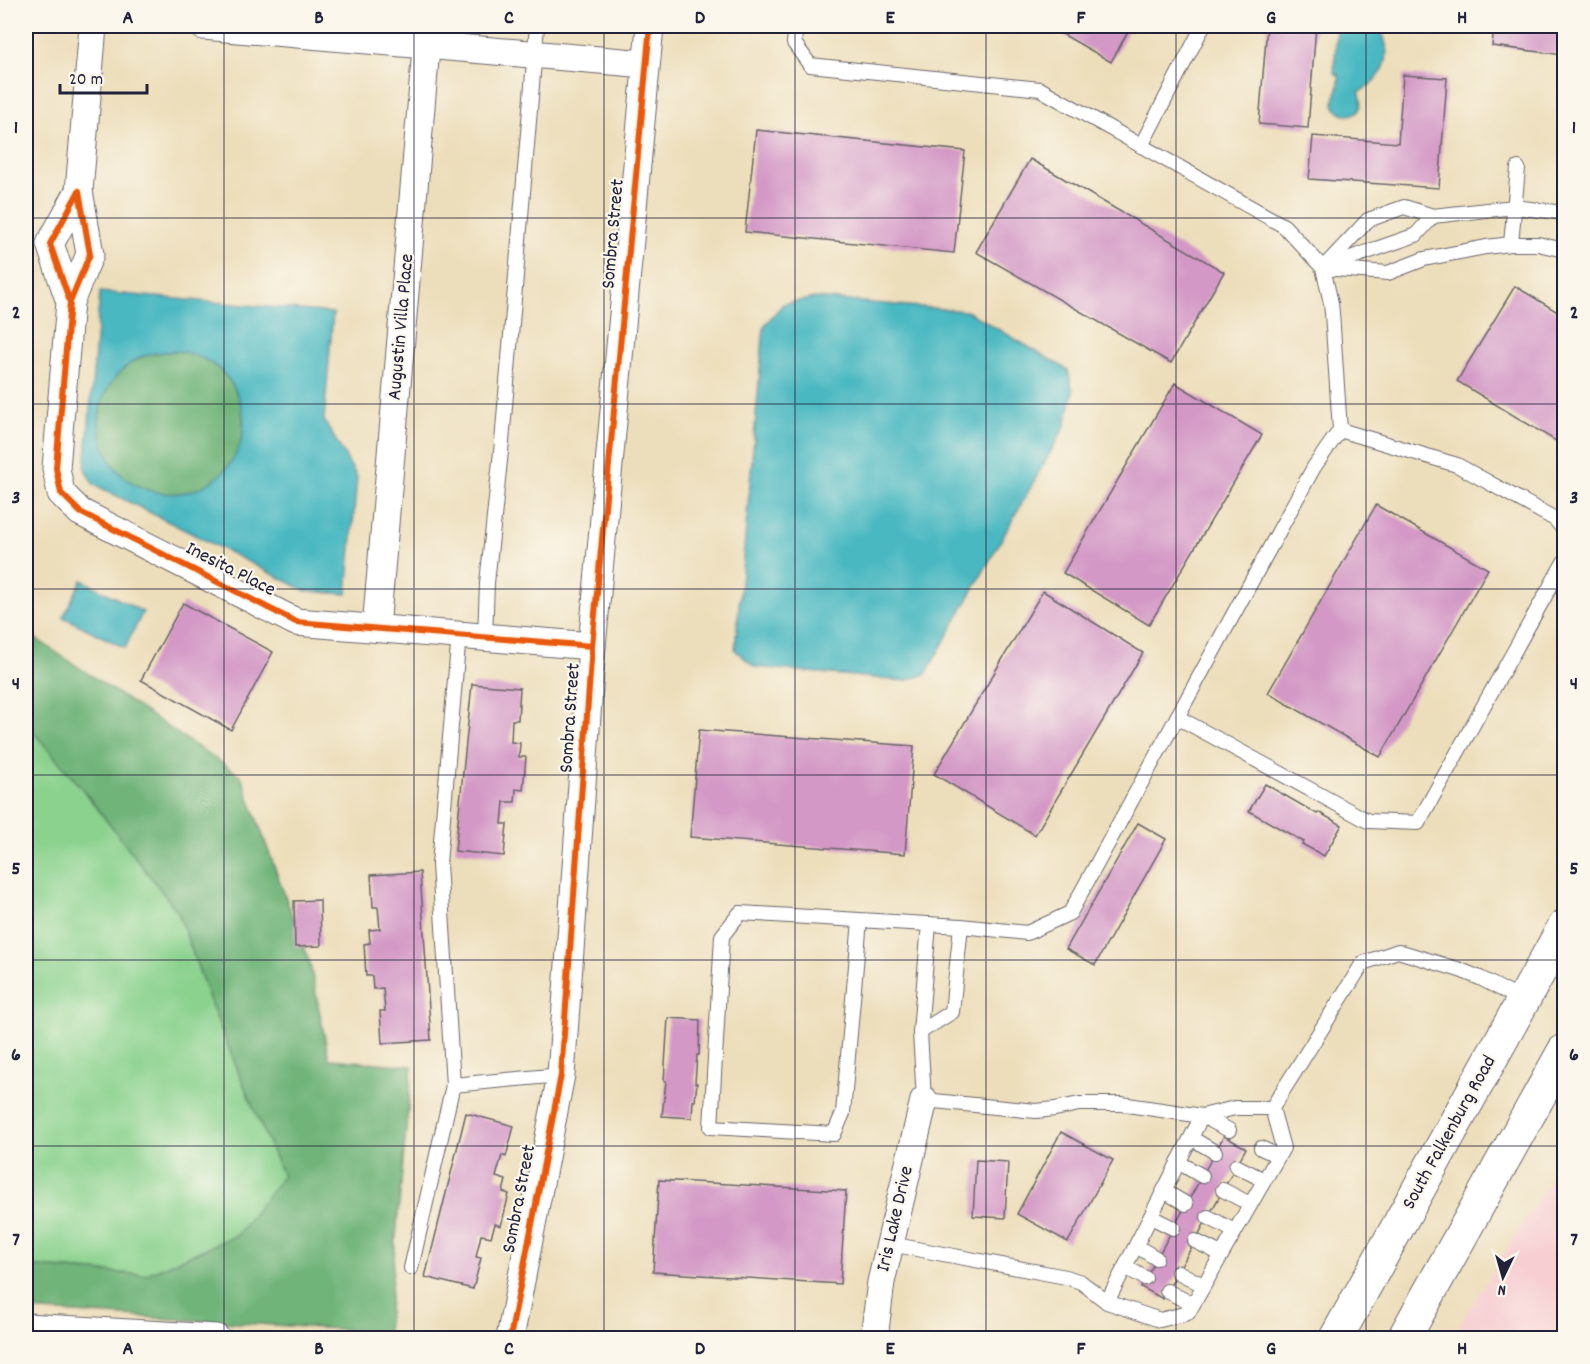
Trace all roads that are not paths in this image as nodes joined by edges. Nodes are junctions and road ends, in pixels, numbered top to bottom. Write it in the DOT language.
graph roads {
  1 [pos="93,26"];
  2 [pos="203,26"];
  3 [pos="537,26"];
  4 [pos="650,26"];
  5 [pos="796,26"];
  6 [pos="1203,26"];
  7 [pos="427,35"];
  8 [pos="535,55"];
  9 [pos="646,64"];
  10 [pos="1141,146"];
  11 [pos="1518,168"];
  12 [pos="79,191"];
  13 [pos="1514,207"];
  14 [pos="1564,213"];
  15 [pos="1433,216"];
  16 [pos="1511,244"];
  17 [pos="1564,250"];
  18 [pos="1323,268"];
  19 [pos="70,302"];
  20 [pos="1340,430"];
  21 [pos="1564,530"];
  22 [pos="1564,562"];
  23 [pos="375,628"];
  24 [pos="472,635"];
  25 [pos="592,646"];
  26 [pos="1177,717"];
  27 [pos="860,920"];
  28 [pos="929,924"];
  29 [pos="961,926"];
  30 [pos="1564,927"];
  31 [pos="1524,1001"];
  32 [pos="920,1032"];
  33 [pos="1560,1069"];
  34 [pos="561,1075"];
  35 [pos="453,1084"];
  36 [pos="924,1100"];
  37 [pos="1272,1108"];
  38 [pos="1202,1116"];
  39 [pos="1229,1130"];
  40 [pos="1191,1138"];
  41 [pos="1261,1148"];
  42 [pos="1215,1152"];
  43 [pos="1278,1156"];
  44 [pos="1179,1162"];
  45 [pos="1236,1166"];
  46 [pos="1202,1176"];
  47 [pos="1264,1180"];
  48 [pos="1223,1190"];
  49 [pos="1164,1191"];
  50 [pos="1186,1204"];
  51 [pos="1250,1204"];
  52 [pos="1151,1217"];
  53 [pos="1208,1217"];
  54 [pos="1173,1228"];
  55 [pos="1234,1231"];
  56 [pos="1195,1241"];
  57 [pos="890,1244"];
  58 [pos="1136,1246"];
  59 [pos="1221,1254"];
  60 [pos="1156,1258"];
  61 [pos="1125,1267"];
  62 [pos="411,1268"];
  63 [pos="1178,1272"];
  64 [pos="1145,1278"];
  65 [pos="1203,1284"];
  66 [pos="1167,1292"];
  67 [pos="1107,1302"];
  68 [pos="1192,1304"];
  69 [pos="26,1327"];
  70 [pos="216,1338"];
  71 [pos="510,1338"];
  72 [pos="874,1338"];
  73 [pos="1336,1338"];
  74 [pos="1404,1338"];
  1 -- 12 [label="street, Inesita Place"];
  2 -- 7 [label="street"];
  3 -- 8 [label="lane"];
  4 -- 9 [label="street, Sombra Street"];
  5 -- 10 [label="lane"];
  6 -- 10 [label="lane"];
  7 -- 8 [label="street"];
  7 -- 23 [label="street, Augustin Villa Place"];
  8 -- 9 [label="street"];
  8 -- 24 [label="lane"];
  9 -- 25 [label="street, Sombra Street"];
  10 -- 18 [label="lane"];
  11 -- 13 [label="lane"];
  12 -- 19 [label="street, Inesita Place"];
  12 -- 19 [label="street, Inesita Place"];
  13 -- 14 [label="lane"];
  13 -- 15 [label="lane"];
  13 -- 16 [label="lane"];
  15 -- 18 [label="lane"];
  15 -- 18 [label="lane"];
  16 -- 17 [label="lane"];
  16 -- 18 [label="lane"];
  18 -- 20 [label="lane"];
  19 -- 23 [label="street, Inesita Place"];
  20 -- 21 [label="lane"];
  20 -- 26 [label="lane"];
  22 -- 26 [label="lane"];
  23 -- 24 [label="street, Inesita Place"];
  24 -- 25 [label="street, Inesita Place"];
  24 -- 35 [label="lane"];
  25 -- 34 [label="street, Sombra Street"];
  26 -- 29 [label="lane"];
  27 -- 27 [label="lane"];
  27 -- 28 [label="lane"];
  28 -- 29 [label="lane"];
  28 -- 32 [label="lane"];
  29 -- 32 [label="lane"];
  30 -- 31 [label="street, South Falkenburg Road"];
  31 -- 37 [label="lane"];
  31 -- 73 [label="street, South Falkenburg Road"];
  32 -- 36 [label="lane"];
  33 -- 74 [label="street"];
  34 -- 35 [label="lane"];
  34 -- 71 [label="street, Sombra Street"];
  35 -- 62 [label="lane"];
  36 -- 38 [label="lane"];
  36 -- 57 [label="street, Iris Lake Drive"];
  37 -- 38 [label="lane"];
  37 -- 43 [label="lane"];
  38 -- 39 [label="lane"];
  38 -- 40 [label="lane"];
  40 -- 42 [label="lane"];
  40 -- 44 [label="lane"];
  41 -- 43 [label="lane"];
  43 -- 47 [label="lane"];
  44 -- 46 [label="lane"];
  44 -- 49 [label="lane"];
  45 -- 47 [label="lane"];
  47 -- 51 [label="lane"];
  48 -- 51 [label="lane"];
  49 -- 50 [label="lane"];
  49 -- 52 [label="lane"];
  51 -- 55 [label="lane"];
  52 -- 54 [label="lane"];
  52 -- 58 [label="lane"];
  53 -- 55 [label="lane"];
  55 -- 59 [label="lane"];
  56 -- 59 [label="lane"];
  57 -- 67 [label="lane"];
  57 -- 72 [label="street, Iris Lake Drive"];
  58 -- 60 [label="lane"];
  58 -- 61 [label="lane"];
  59 -- 65 [label="lane"];
  61 -- 64 [label="lane"];
  61 -- 67 [label="lane"];
  63 -- 65 [label="lane"];
  65 -- 68 [label="lane"];
  66 -- 68 [label="lane"];
  67 -- 68 [label="lane"];
  69 -- 70 [label="street"];
}
